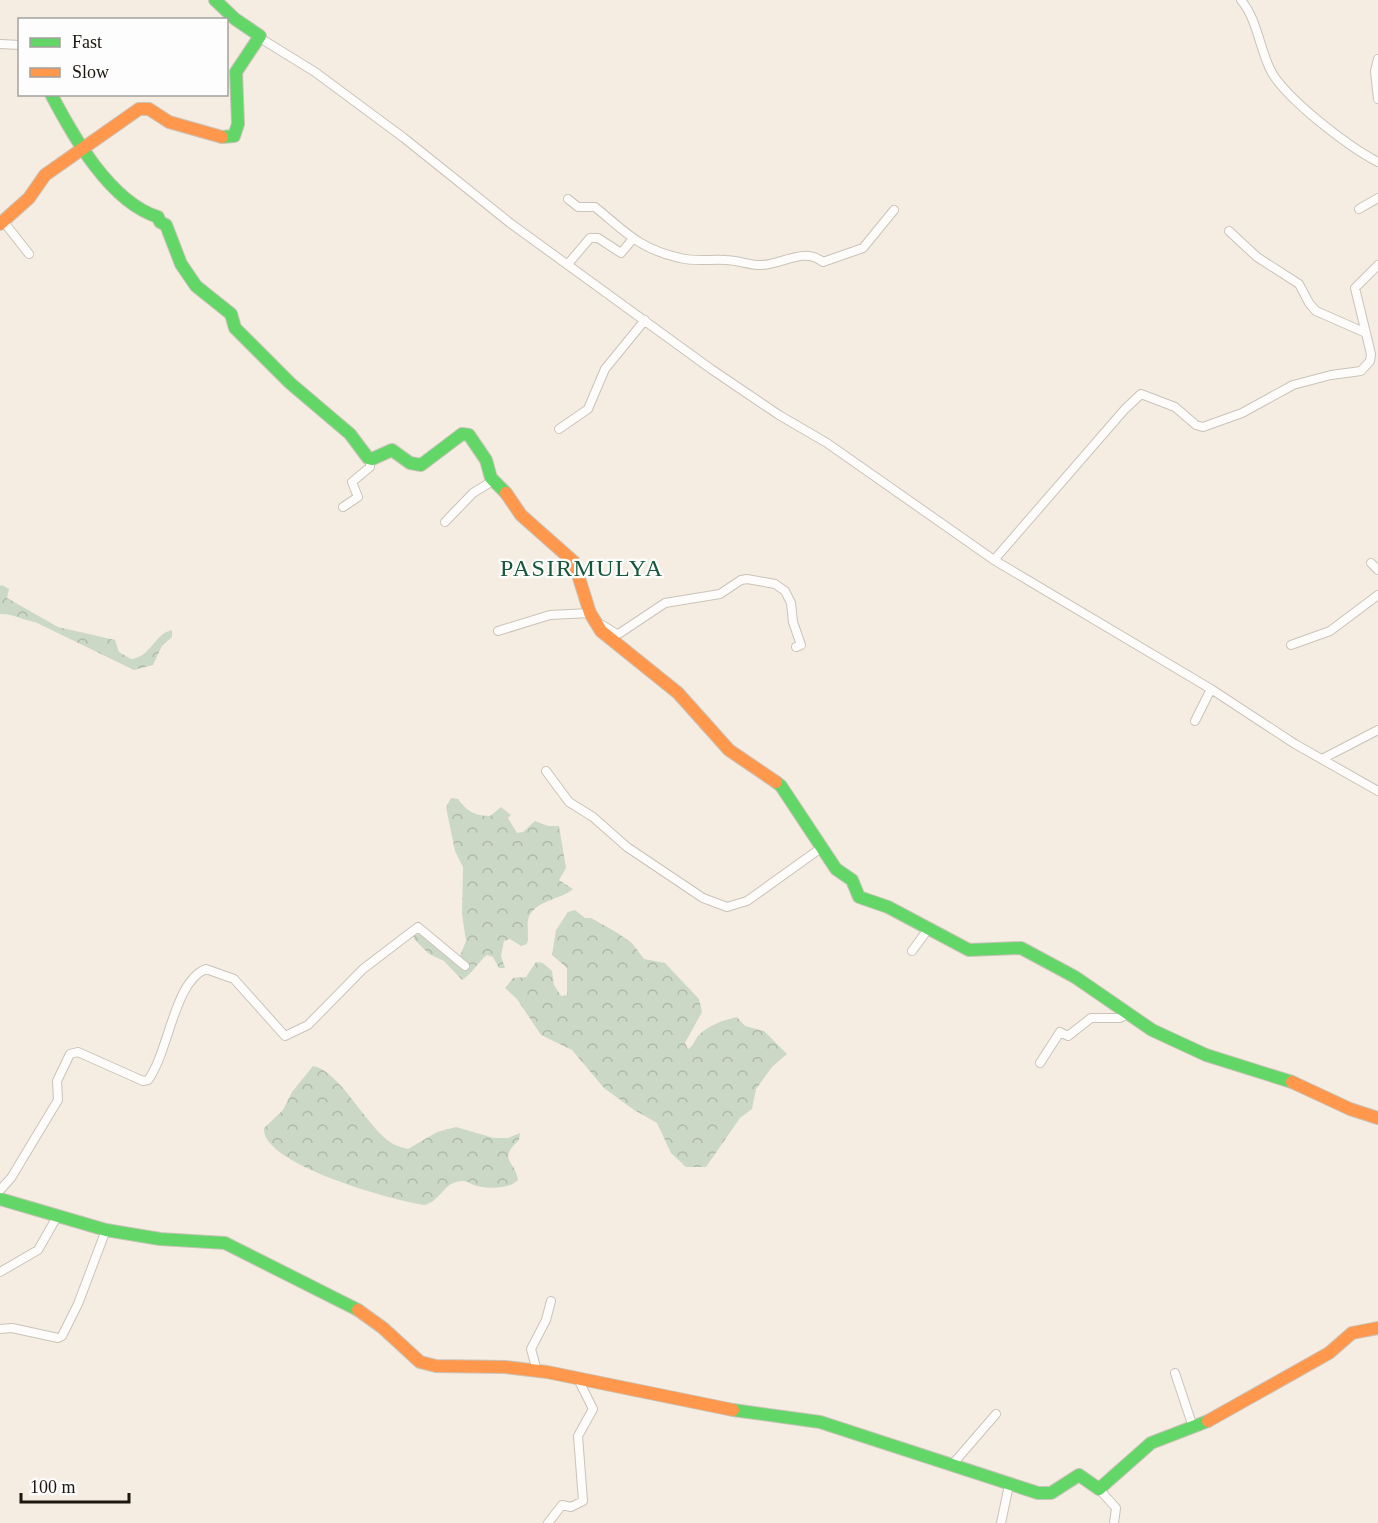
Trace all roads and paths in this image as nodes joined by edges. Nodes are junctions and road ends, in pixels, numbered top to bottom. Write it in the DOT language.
graph roads {
  1 [pos="215,0"];
  2 [pos="1241,0"];
  3 [pos="260,38"];
  4 [pos="0,44"];
  5 [pos="18,45"];
  6 [pos="1378,59"];
  7 [pos="52,96"];
  8 [pos="1378,99"];
  9 [pos="84,150"];
  10 [pos="1378,162"];
  11 [pos="1378,198"];
  12 [pos="568,199"];
  13 [pos="1359,209"];
  14 [pos="894,210"];
  15 [pos="2,223"];
  16 [pos="1229,231"];
  17 [pos="632,240"];
  18 [pos="29,254"];
  19 [pos="568,264"];
  20 [pos="1378,265"];
  21 [pos="645,320"];
  22 [pos="1366,333"];
  23 [pos="559,429"];
  24 [pos="370,459"];
  25 [pos="494,480"];
  26 [pos="343,507"];
  27 [pos="445,522"];
  28 [pos="994,560"];
  29 [pos="1371,562"];
  30 [pos="1378,570"];
  31 [pos="1378,595"];
  32 [pos="592,616"];
  33 [pos="498,631"];
  34 [pos="1291,645"];
  35 [pos="796,646"];
  36 [pos="1211,689"];
  37 [pos="1195,720"];
  38 [pos="1378,730"];
  39 [pos="1322,759"];
  40 [pos="546,771"];
  41 [pos="1378,791"];
  42 [pos="821,848"];
  43 [pos="929,928"];
  44 [pos="912,951"];
  45 [pos="465,966"];
  46 [pos="1128,1014"];
  47 [pos="1040,1063"];
  48 [pos="1378,1118"];
  49 [pos="0,1190"];
  50 [pos="0,1199"];
  51 [pos="58,1215"];
  52 [pos="106,1230"];
  53 [pos="0,1272"];
  54 [pos="551,1301"];
  55 [pos="1378,1328"];
  56 [pos="0,1329"];
  57 [pos="537,1371"];
  58 [pos="1175,1373"];
  59 [pos="578,1378"];
  60 [pos="996,1414"];
  61 [pos="1193,1427"];
  62 [pos="951,1466"];
  63 [pos="1009,1485"];
  64 [pos="1099,1489"];
  65 [pos="548,1523"];
  66 [pos="1001,1523"];
  67 [pos="1114,1523"];
  1 -- 3 [label="street"];
  2 -- 10 [label="street"];
  3 -- 9 [label="street"];
  3 -- 19 [label="street"];
  4 -- 5 [label="street"];
  6 -- 8 [label="street"];
  7 -- 9 [label="street"];
  9 -- 15 [label="street"];
  9 -- 24 [label="street"];
  11 -- 13 [label="street"];
  12 -- 17 [label="street"];
  14 -- 17 [label="street"];
  15 -- 18 [label="street"];
  16 -- 22 [label="street"];
  17 -- 19 [label="street"];
  19 -- 21 [label="street"];
  20 -- 22 [label="street"];
  21 -- 23 [label="street"];
  21 -- 28 [label="street"];
  22 -- 28 [label="street"];
  24 -- 25 [label="street"];
  24 -- 26 [label="street"];
  25 -- 27 [label="street"];
  25 -- 32 [label="street"];
  28 -- 36 [label="street"];
  29 -- 30 [label="street"];
  31 -- 34 [label="street"];
  32 -- 33 [label="street"];
  32 -- 35 [label="street"];
  32 -- 42 [label="street"];
  36 -- 37 [label="street"];
  36 -- 39 [label="street"];
  38 -- 39 [label="street"];
  39 -- 41 [label="street"];
  40 -- 42 [label="street"];
  42 -- 43 [label="street"];
  43 -- 44 [label="street"];
  43 -- 46 [label="street"];
  45 -- 49 [label="street"];
  46 -- 47 [label="street"];
  46 -- 48 [label="street"];
  50 -- 51 [label="street"];
  51 -- 52 [label="street"];
  51 -- 53 [label="street"];
  52 -- 56 [label="street"];
  52 -- 57 [label="street"];
  54 -- 57 [label="street"];
  55 -- 61 [label="street"];
  57 -- 59 [label="street"];
  58 -- 61 [label="street"];
  59 -- 62 [label="street"];
  59 -- 65 [label="street"];
  60 -- 62 [label="street"];
  61 -- 64 [label="street"];
  62 -- 63 [label="street"];
  63 -- 64 [label="street"];
  63 -- 66 [label="street"];
  64 -- 67 [label="street"];
}
